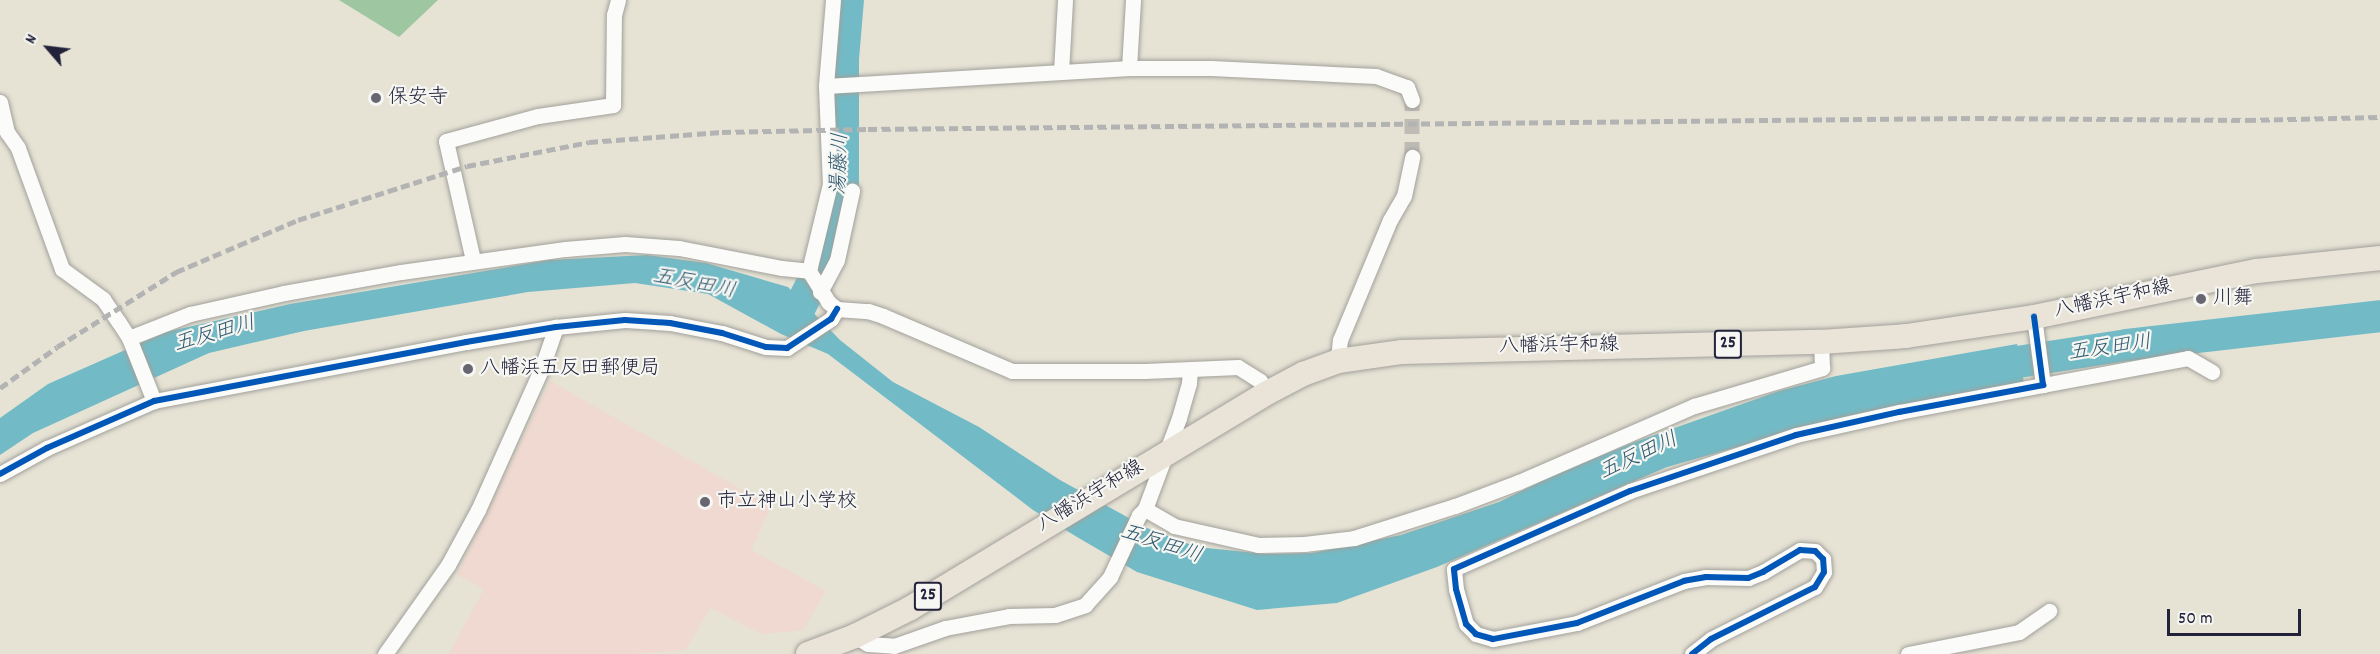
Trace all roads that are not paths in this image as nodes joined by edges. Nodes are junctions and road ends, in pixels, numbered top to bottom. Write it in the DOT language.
graph roads {
  1 [pos="618,0"];
  2 [pos="833,0"];
  3 [pos="1065,0"];
  4 [pos="1133,0"];
  5 [pos="1129,68"];
  6 [pos="1061,72"];
  7 [pos="830,86"];
  8 [pos="1412,100"];
  9 [pos="0,102"];
  10 [pos="1412,157"];
  11 [pos="852,191"];
  12 [pos="2380,258"];
  13 [pos="473,260"];
  14 [pos="814,282"];
  15 [pos="834,314"];
  16 [pos="2036,325"];
  17 [pos="556,327"];
  18 [pos="130,340"];
  19 [pos="1821,342"];
  20 [pos="1338,362"];
  21 [pos="1190,369"];
  22 [pos="2212,372"];
  23 [pos="2043,382"];
  24 [pos="1267,393"];
  25 [pos="151,395"];
  26 [pos="1166,452"];
  27 [pos="0,474"];
  28 [pos="1142,512"];
  29 [pos="2049,610"];
  30 [pos="855,636"];
  31 [pos="385,654"];
  32 [pos="808,654"];
  33 [pos="1692,654"];
  34 [pos="1908,654"];
  1 -- 13 [label="street"];
  2 -- 7 [label="street"];
  3 -- 6 [label="street"];
  4 -- 5 [label="street"];
  5 -- 6 [label="street"];
  5 -- 8 [label="street"];
  6 -- 7 [label="street"];
  7 -- 14 [label="street"];
  9 -- 18 [label="street"];
  10 -- 20 [label="street"];
  11 -- 14 [label="street"];
  12 -- 16 [label="main road, 八幡浜宇和線 / 25"];
  13 -- 14 [label="street"];
  13 -- 18 [label="street"];
  14 -- 15 [label="street"];
  15 -- 17 [label="street"];
  15 -- 21 [label="street"];
  16 -- 19 [label="main road, 八幡浜宇和線 / 25"];
  16 -- 23 [label="street"];
  17 -- 25 [label="street"];
  17 -- 31 [label="street"];
  18 -- 25 [label="street"];
  19 -- 20 [label="main road, 八幡浜宇和線 / 25"];
  19 -- 28 [label="street"];
  20 -- 24 [label="main road, 八幡浜宇和線 / 25"];
  21 -- 24 [label="street"];
  21 -- 26 [label="street"];
  22 -- 23 [label="street"];
  23 -- 33 [label="street"];
  24 -- 26 [label="main road, 八幡浜宇和線 / 25"];
  25 -- 27 [label="street"];
  26 -- 28 [label="street"];
  26 -- 30 [label="main road, 八幡浜宇和線 / 25"];
  28 -- 30 [label="street"];
  29 -- 34 [label="street"];
  30 -- 32 [label="main road, 八幡浜宇和線 / 25"];
}
